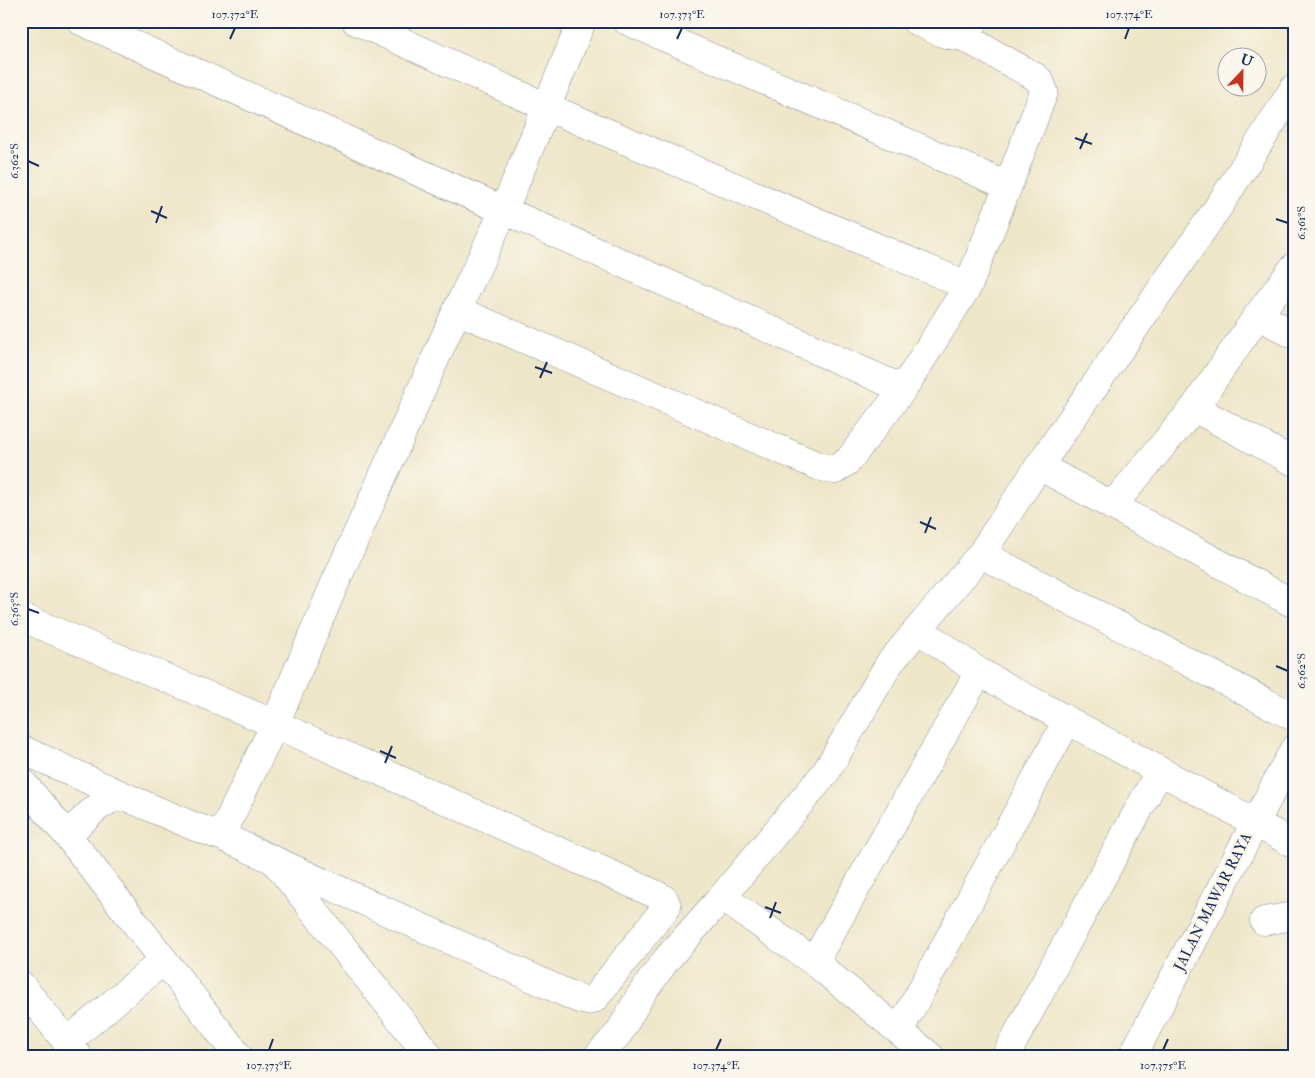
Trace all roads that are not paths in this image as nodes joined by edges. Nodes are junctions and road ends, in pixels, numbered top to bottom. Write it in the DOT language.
graph roads {
  1 [pos="81,21"];
  2 [pos="356,21"];
  3 [pos="582,21"];
  4 [pos="628,21"];
  5 [pos="916,21"];
  6 [pos="968,29"];
  7 [pos="1294,88"];
  8 [pos="547,107"];
  9 [pos="1008,186"];
  10 [pos="504,210"];
  11 [pos="1294,267"];
  12 [pos="968,286"];
  13 [pos="457,310"];
  14 [pos="1258,315"];
  15 [pos="1294,335"];
  16 [pos="903,389"];
  17 [pos="1194,408"];
  18 [pos="1294,462"];
  19 [pos="1039,466"];
  20 [pos="1112,506"];
  21 [pos="981,554"];
  22 [pos="1294,604"];
  23 [pos="21,616"];
  24 [pos="918,629"];
  25 [pos="979,672"];
  26 [pos="1294,717"];
  27 [pos="1067,721"];
  28 [pos="275,724"];
  29 [pos="21,749"];
  30 [pos="1294,749"];
  31 [pos="1159,772"];
  32 [pos="21,781"];
  33 [pos="126,797"];
  34 [pos="1254,822"];
  35 [pos="67,835"];
  36 [pos="221,836"];
  37 [pos="1294,844"];
  38 [pos="274,860"];
  39 [pos="722,897"];
  40 [pos="1294,916"];
  41 [pos="1264,921"];
  42 [pos="164,960"];
  43 [pos="814,962"];
  44 [pos="21,985"];
  45 [pos="899,1031"];
  46 [pos="73,1049"];
  47 [pos="239,1057"];
  48 [pos="430,1057"];
  49 [pos="597,1057"];
  50 [pos="931,1057"];
  51 [pos="1004,1057"];
  52 [pos="1132,1057"];
  1 -- 10 [label="street"];
  2 -- 8 [label="street"];
  3 -- 8 [label="street"];
  4 -- 9 [label="street"];
  5 -- 6 [label="street"];
  6 -- 9 [label="street"];
  7 -- 19 [label="street"];
  8 -- 10 [label="street"];
  8 -- 12 [label="street"];
  9 -- 12 [label="street"];
  10 -- 13 [label="street"];
  10 -- 16 [label="street"];
  11 -- 14 [label="street"];
  12 -- 16 [label="street"];
  13 -- 16 [label="street"];
  13 -- 28 [label="street"];
  14 -- 15 [label="street"];
  14 -- 17 [label="street"];
  17 -- 18 [label="street"];
  17 -- 20 [label="street"];
  19 -- 20 [label="street"];
  19 -- 21 [label="street"];
  20 -- 22 [label="street"];
  21 -- 24 [label="street"];
  21 -- 26 [label="street"];
  23 -- 28 [label="street"];
  24 -- 25 [label="street"];
  24 -- 39 [label="street"];
  25 -- 27 [label="street"];
  25 -- 43 [label="street"];
  27 -- 31 [label="street"];
  27 -- 45 [label="street"];
  28 -- 36 [label="street"];
  28 -- 38 [label="street"];
  29 -- 33 [label="street"];
  30 -- 34 [label="street, JALAN MAWAR RAYA"];
  31 -- 34 [label="street"];
  31 -- 51 [label="street"];
  32 -- 35 [label="street"];
  33 -- 35 [label="street"];
  33 -- 36 [label="street"];
  34 -- 37 [label="street"];
  34 -- 52 [label="street, JALAN MAWAR RAYA"];
  35 -- 42 [label="street"];
  36 -- 38 [label="street"];
  38 -- 48 [label="street"];
  39 -- 43 [label="street"];
  39 -- 49 [label="street"];
  40 -- 41 [label="street"];
  42 -- 46 [label="street"];
  42 -- 47 [label="street"];
  43 -- 45 [label="street"];
  44 -- 46 [label="street"];
  45 -- 50 [label="street"];
}
